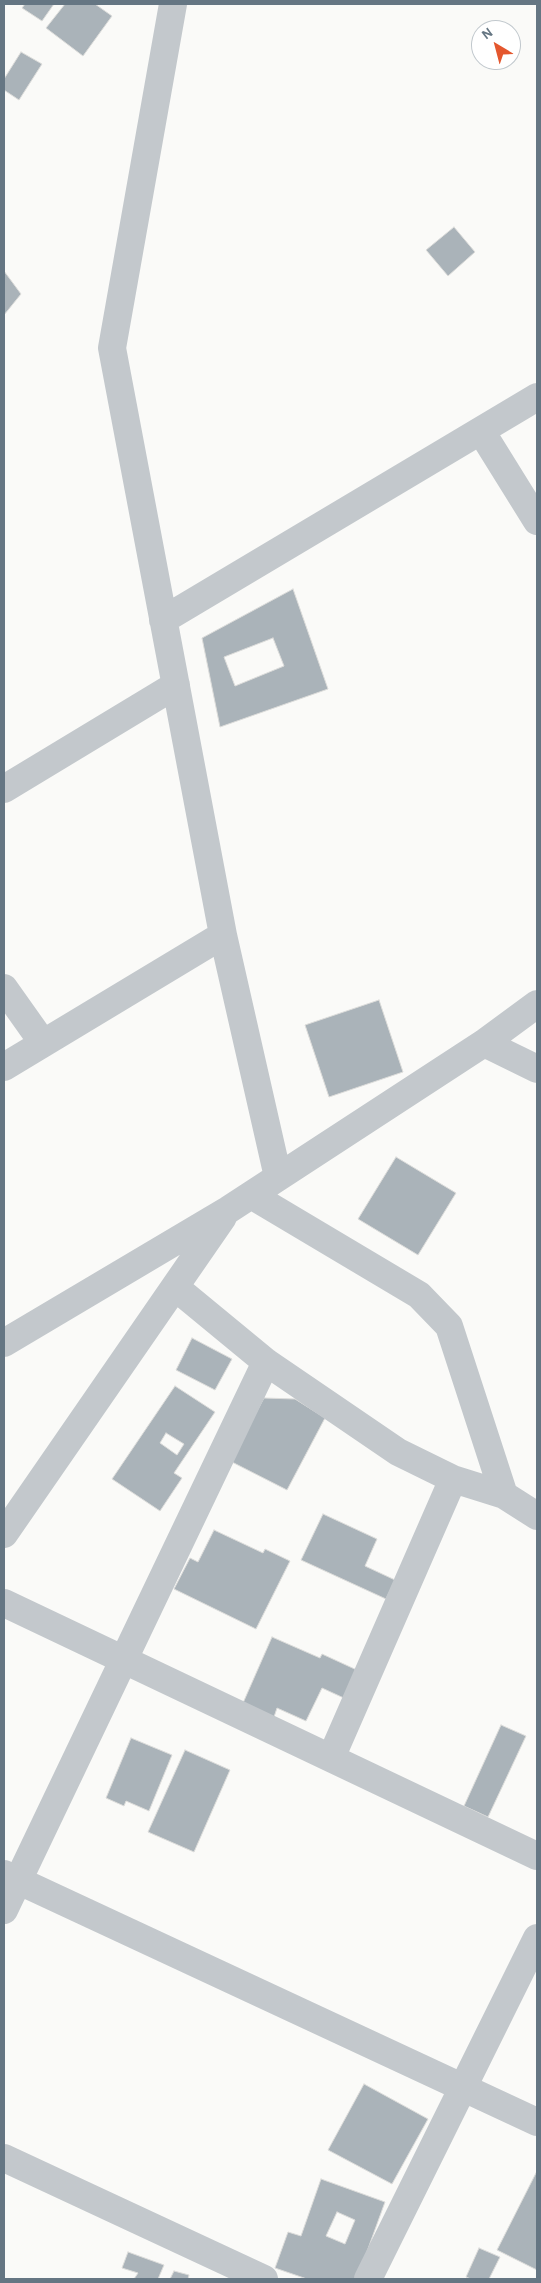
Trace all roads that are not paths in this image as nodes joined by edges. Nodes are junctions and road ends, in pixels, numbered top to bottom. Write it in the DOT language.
graph roads {
  1 [pos="173,4"];
  2 [pos="537,397"];
  3 [pos="481,431"];
  4 [pos="537,521"];
  5 [pos="163,620"];
  6 [pos="176,685"];
  7 [pos="4,789"];
  8 [pos="223,935"];
  9 [pos="4,988"];
  10 [pos="537,1004"];
  11 [pos="484,1043"];
  12 [pos="43,1044"];
  13 [pos="4,1067"];
  14 [pos="537,1069"];
  15 [pos="278,1177"];
  16 [pos="251,1195"];
  17 [pos="228,1210"];
  18 [pos="175,1287"];
  19 [pos="4,1343"];
  20 [pos="266,1362"];
  21 [pos="453,1479"];
  22 [pos="504,1495"];
  23 [pos="537,1516"];
  24 [pos="4,1534"];
  25 [pos="4,1602"];
  26 [pos="123,1659"];
  27 [pos="331,1758"];
  28 [pos="537,1856"];
  29 [pos="11,1878"];
  30 [pos="4,1910"];
  31 [pos="537,1938"];
  32 [pos="463,2088"];
  33 [pos="537,2122"];
  34 [pos="4,2158"];
  35 [pos="264,2279"];
  36 [pos="368,2279"];
  1 -- 5 [label="street"];
  2 -- 3 [label="street"];
  3 -- 4 [label="street"];
  3 -- 5 [label="street"];
  5 -- 6 [label="street"];
  6 -- 7 [label="street"];
  6 -- 8 [label="street"];
  8 -- 12 [label="street"];
  8 -- 15 [label="street"];
  9 -- 12 [label="street"];
  10 -- 11 [label="street"];
  11 -- 14 [label="street"];
  11 -- 15 [label="street"];
  12 -- 13 [label="street"];
  15 -- 16 [label="street"];
  16 -- 17 [label="street"];
  16 -- 22 [label="street"];
  17 -- 18 [label="street"];
  17 -- 19 [label="street"];
  18 -- 20 [label="street"];
  18 -- 24 [label="street"];
  20 -- 21 [label="street"];
  20 -- 26 [label="street"];
  21 -- 22 [label="street"];
  21 -- 27 [label="street"];
  22 -- 23 [label="street"];
  25 -- 26 [label="street"];
  26 -- 27 [label="street"];
  26 -- 29 [label="street"];
  27 -- 28 [label="street"];
  29 -- 30 [label="street"];
  29 -- 32 [label="street"];
  31 -- 32 [label="street"];
  32 -- 33 [label="street"];
  32 -- 36 [label="street"];
  34 -- 35 [label="street"];
}
